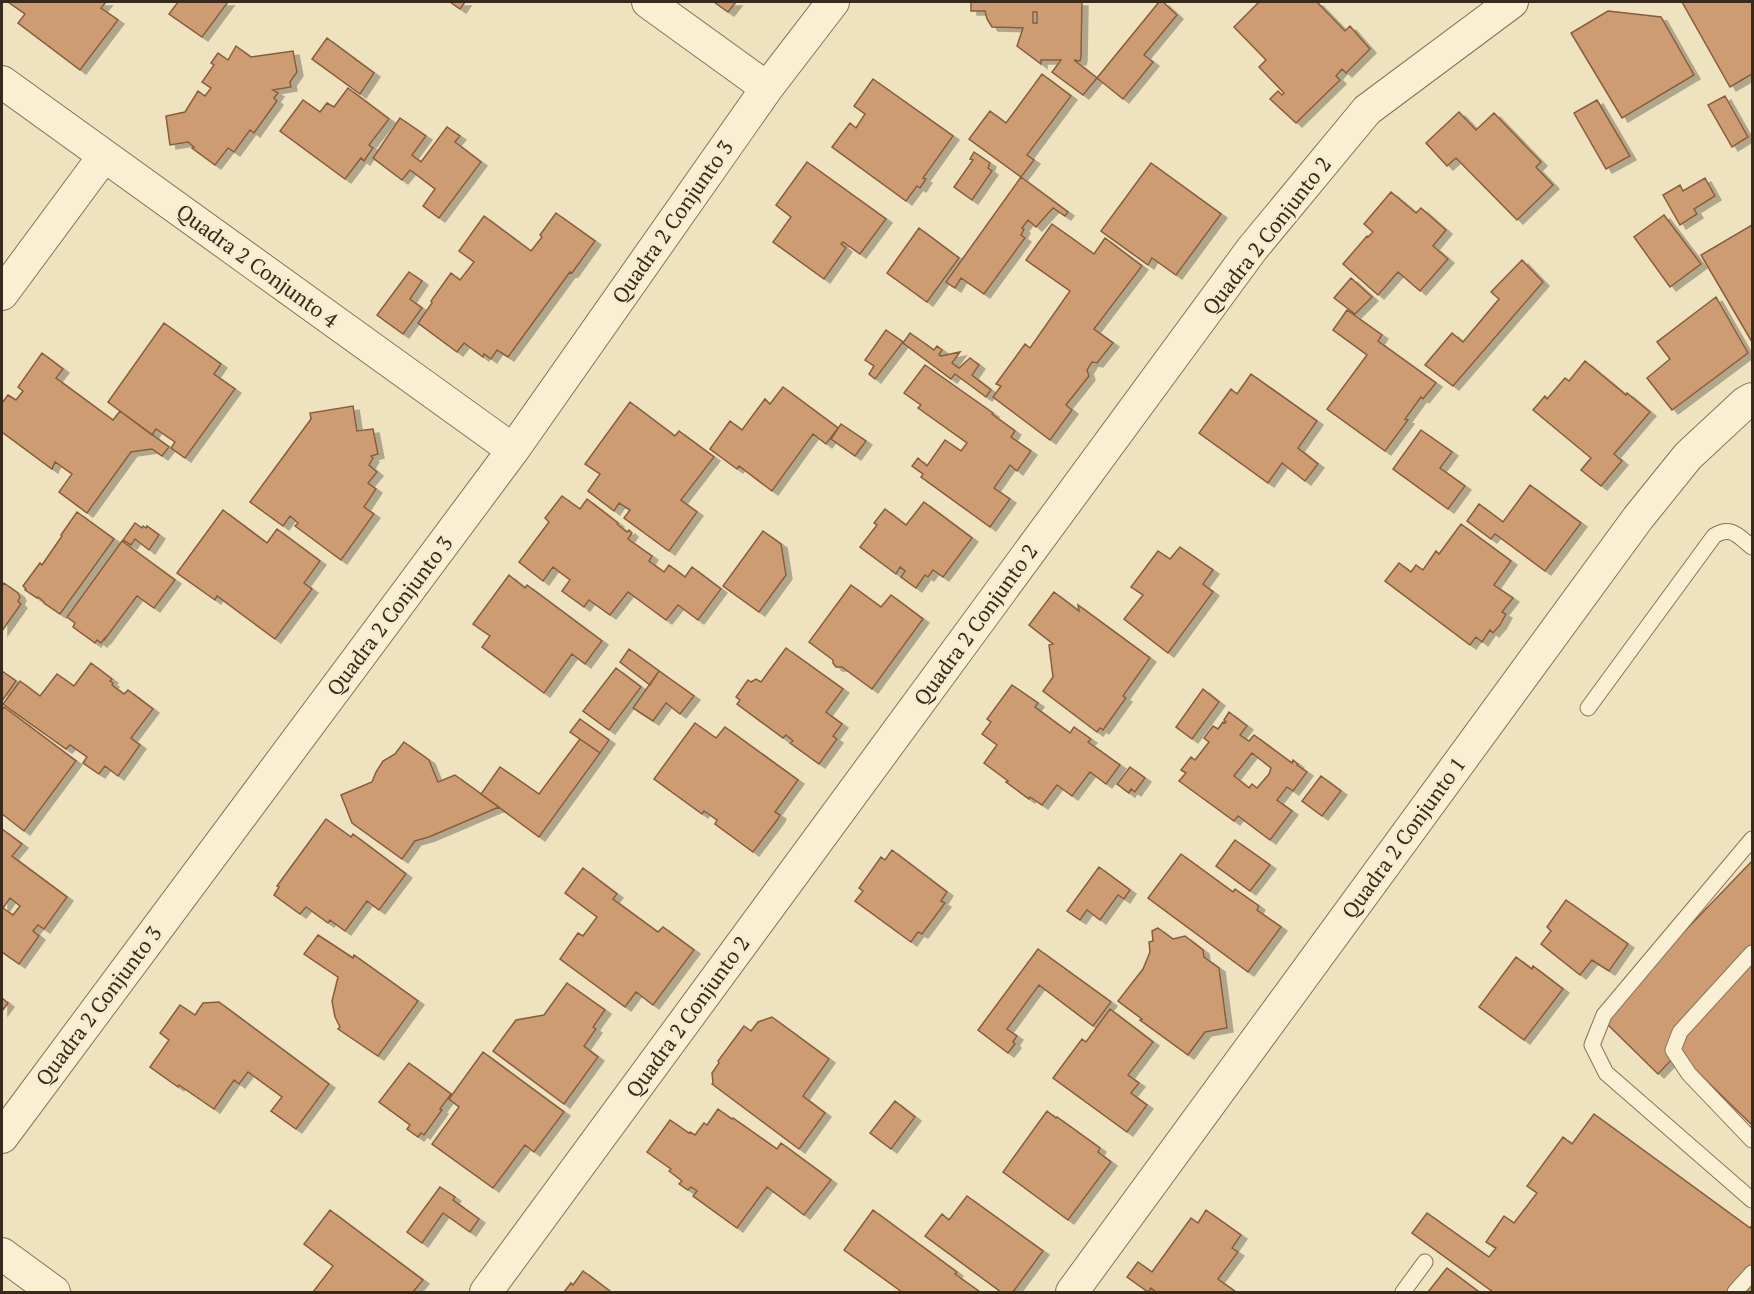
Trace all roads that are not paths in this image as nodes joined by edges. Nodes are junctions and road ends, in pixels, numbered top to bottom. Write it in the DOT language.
graph roads {
  1 [pos="648,2"];
  2 [pos="833,2"];
  3 [pos="1512,2"];
  4 [pos="2,82"];
  5 [pos="767,88"];
  6 [pos="104,156"];
  7 [pos="2,294"];
  8 [pos="1752,399"];
  9 [pos="513,450"];
  10 [pos="1752,547"];
  11 [pos="1588,708"];
  12 [pos="1752,838"];
  13 [pos="1752,953"];
  14 [pos="2,1137"];
  15 [pos="1752,1140"];
  16 [pos="1752,1200"];
  17 [pos="2,1254"];
  18 [pos="1425,1262"];
  19 [pos="1752,1273"];
  20 [pos="54,1293"];
  21 [pos="486,1293"];
  22 [pos="1072,1293"];
  23 [pos="1403,1293"];
  24 [pos="1735,1293"];
  1 -- 5 [label="street"];
  2 -- 5 [label="street, Quadra 2 Conjunto 3"];
  3 -- 21 [label="street, Quadra 2 Conjunto 2"];
  4 -- 6 [label="street, Quadra 2 Conjunto 4"];
  5 -- 9 [label="street, Quadra 2 Conjunto 3"];
  6 -- 7 [label="street"];
  6 -- 9 [label="street, Quadra 2 Conjunto 4"];
  8 -- 22 [label="street, Quadra 2 Conjunto 1"];
  9 -- 14 [label="street, Quadra 2 Conjunto 3"];
  10 -- 11 [label="lane"];
  12 -- 16 [label="lane"];
  13 -- 15 [label="lane"];
  17 -- 20 [label="street"];
  18 -- 23 [label="lane"];
  19 -- 24 [label="lane"];
}
